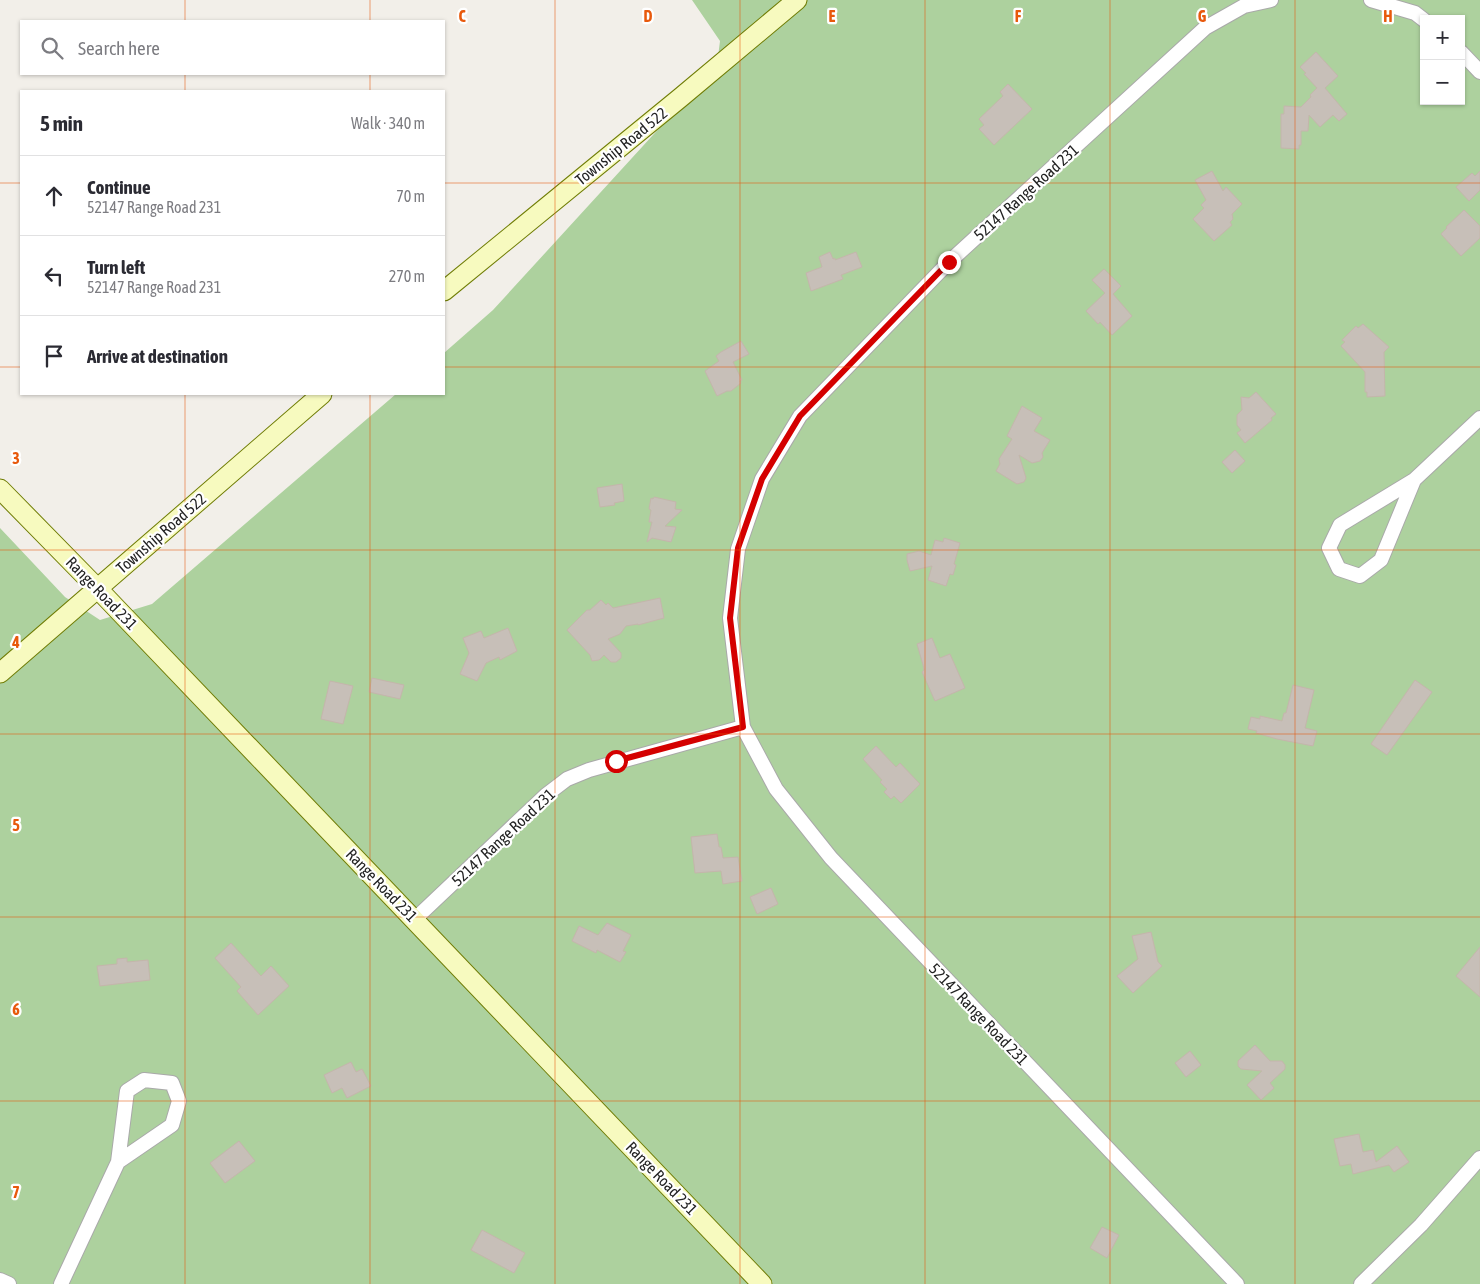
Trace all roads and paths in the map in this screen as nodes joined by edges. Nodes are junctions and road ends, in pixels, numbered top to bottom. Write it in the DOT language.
graph roads {
  1 [pos="797,0"];
  2 [pos="1271,0"];
  3 [pos="1371,0"];
  4 [pos="1420,17"];
  5 [pos="1465,56"];
  6 [pos="1480,72"];
  7 [pos="445,290"];
  8 [pos="321,395"];
  9 [pos="1480,418"];
  10 [pos="1414,480"];
  11 [pos="0,489"];
  12 [pos="97,588"];
  13 [pos="0,673"];
  14 [pos="743,727"];
  15 [pos="415,919"];
  16 [pos="1480,1158"];
  17 [pos="118,1162"];
  18 [pos="0,1280"];
  19 [pos="10,1284"];
  20 [pos="61,1284"];
  21 [pos="762,1284"];
  22 [pos="1237,1284"];
  23 [pos="1361,1284"];
  1 -- 7 [label="street, Township Road 522"];
  2 -- 14 [label="street, 52147 Range Road 231"];
  3 -- 4 [label="street"];
  5 -- 6 [label="street"];
  8 -- 12 [label="street, Township Road 522"];
  9 -- 10 [label="street"];
  10 -- 10 [label="street"];
  11 -- 12 [label="street, Range Road 231"];
  12 -- 13 [label="street, Township Road 522"];
  12 -- 15 [label="street, Range Road 231"];
  14 -- 15 [label="street, 52147 Range Road 231"];
  14 -- 22 [label="street, 52147 Range Road 231"];
  15 -- 21 [label="street, Range Road 231"];
  16 -- 23 [label="street"];
  17 -- 17 [label="street"];
  17 -- 20 [label="street"];
  18 -- 19 [label="street"];
}
